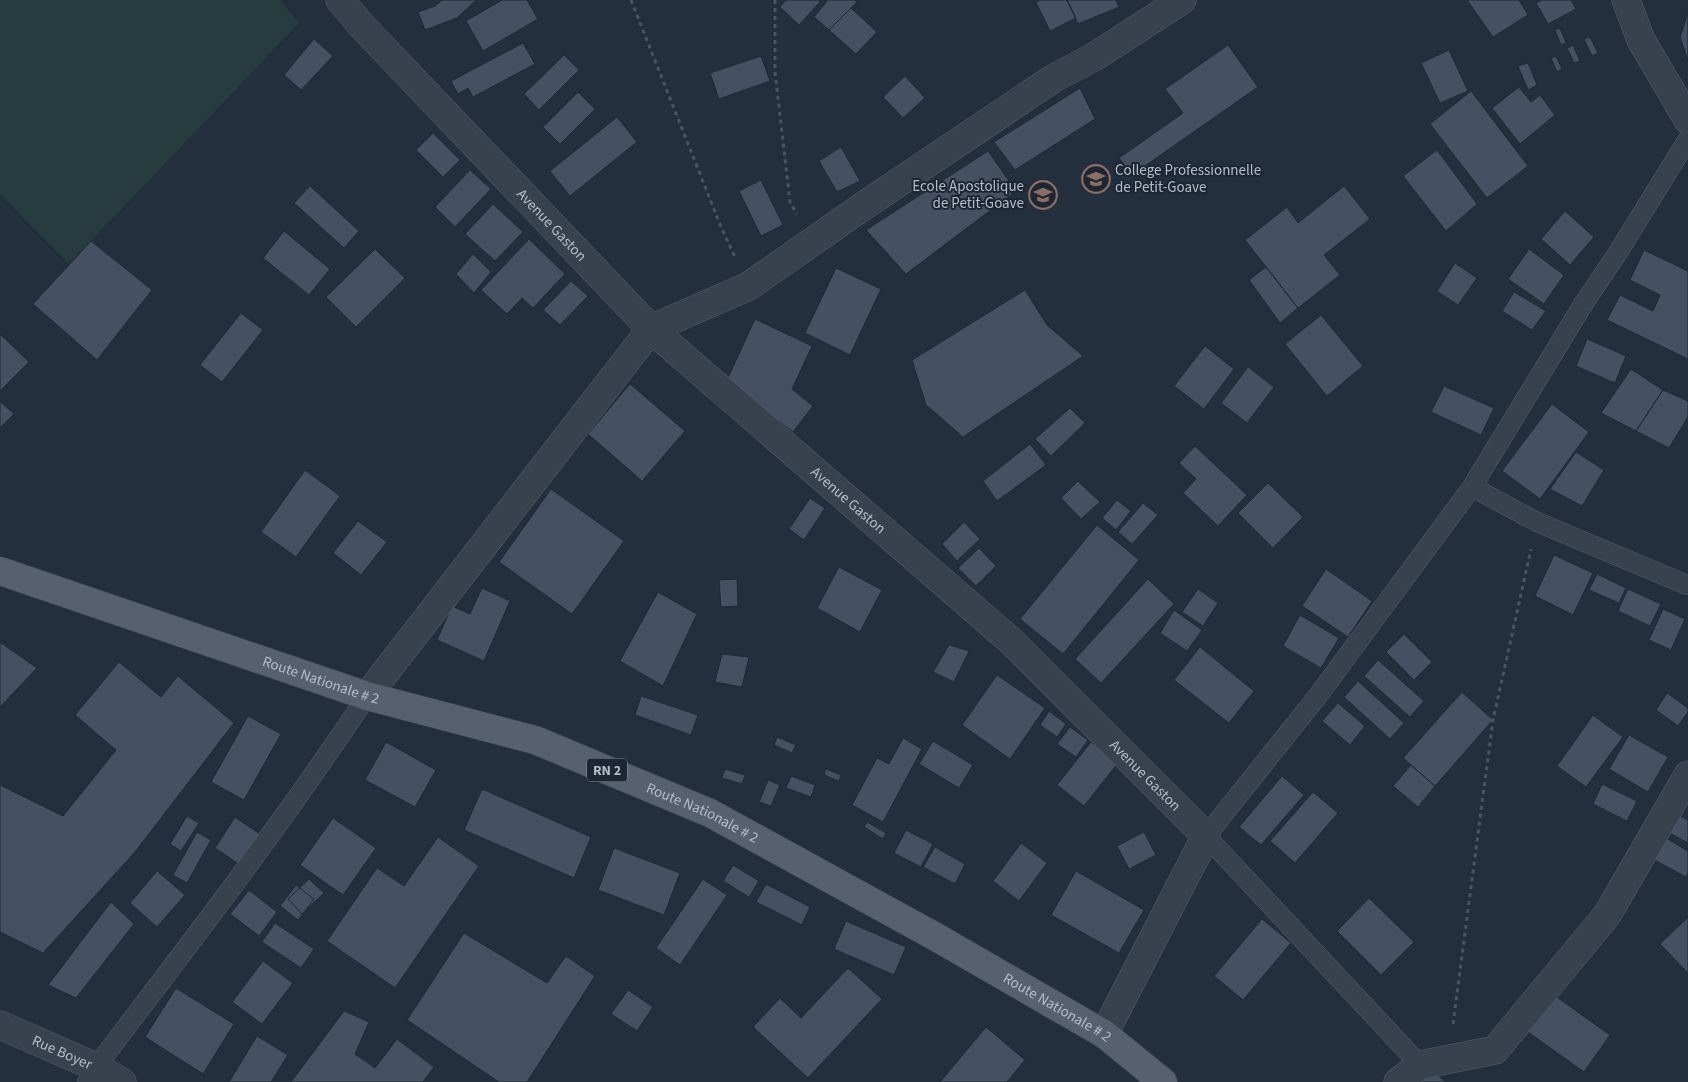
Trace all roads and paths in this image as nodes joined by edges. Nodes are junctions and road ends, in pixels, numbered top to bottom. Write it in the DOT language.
graph roads {
  1 [pos="340,0"];
  2 [pos="631,0"];
  3 [pos="775,0"];
  4 [pos="1182,0"];
  5 [pos="1626,0"];
  6 [pos="1688,120"];
  7 [pos="1688,139"];
  8 [pos="798,215"];
  9 [pos="748,286"];
  10 [pos="651,329"];
  11 [pos="1472,487"];
  12 [pos="1537,522"];
  13 [pos="0,571"];
  14 [pos="1687,585"];
  15 [pos="367,696"];
  16 [pos="1688,775"];
  17 [pos="1206,836"];
  18 [pos="0,1025"];
  19 [pos="1104,1034"];
  20 [pos="1448,1059"];
  21 [pos="1420,1065"];
  22 [pos="91,1074"];
  23 [pos="122,1082"];
  24 [pos="1162,1082"];
  25 [pos="1398,1082"];
  1 -- 10 [label="street, Avenue Gaston"];
  2 -- 9 [label="path"];
  3 -- 8 [label="path"];
  4 -- 9 [label="street"];
  5 -- 6 [label="street"];
  7 -- 11 [label="lane"];
  9 -- 10 [label="street"];
  10 -- 15 [label="street"];
  10 -- 17 [label="street, Avenue Gaston"];
  11 -- 12 [label="lane"];
  11 -- 17 [label="lane"];
  12 -- 14 [label="lane"];
  12 -- 20 [label="path"];
  13 -- 15 [label="main road, Route Nationale # 2 / RN 2"];
  15 -- 19 [label="main road, Route Nationale # 2 / RN 2"];
  15 -- 22 [label="lane"];
  16 -- 20 [label="street"];
  17 -- 19 [label="street"];
  17 -- 21 [label="lane"];
  18 -- 22 [label="street, Rue Boyer"];
  19 -- 24 [label="main road, Route Nationale # 2 / RN 2"];
  20 -- 21 [label="street"];
  21 -- 25 [label="street"];
  22 -- 23 [label="street, Rue Boyer"];
}
